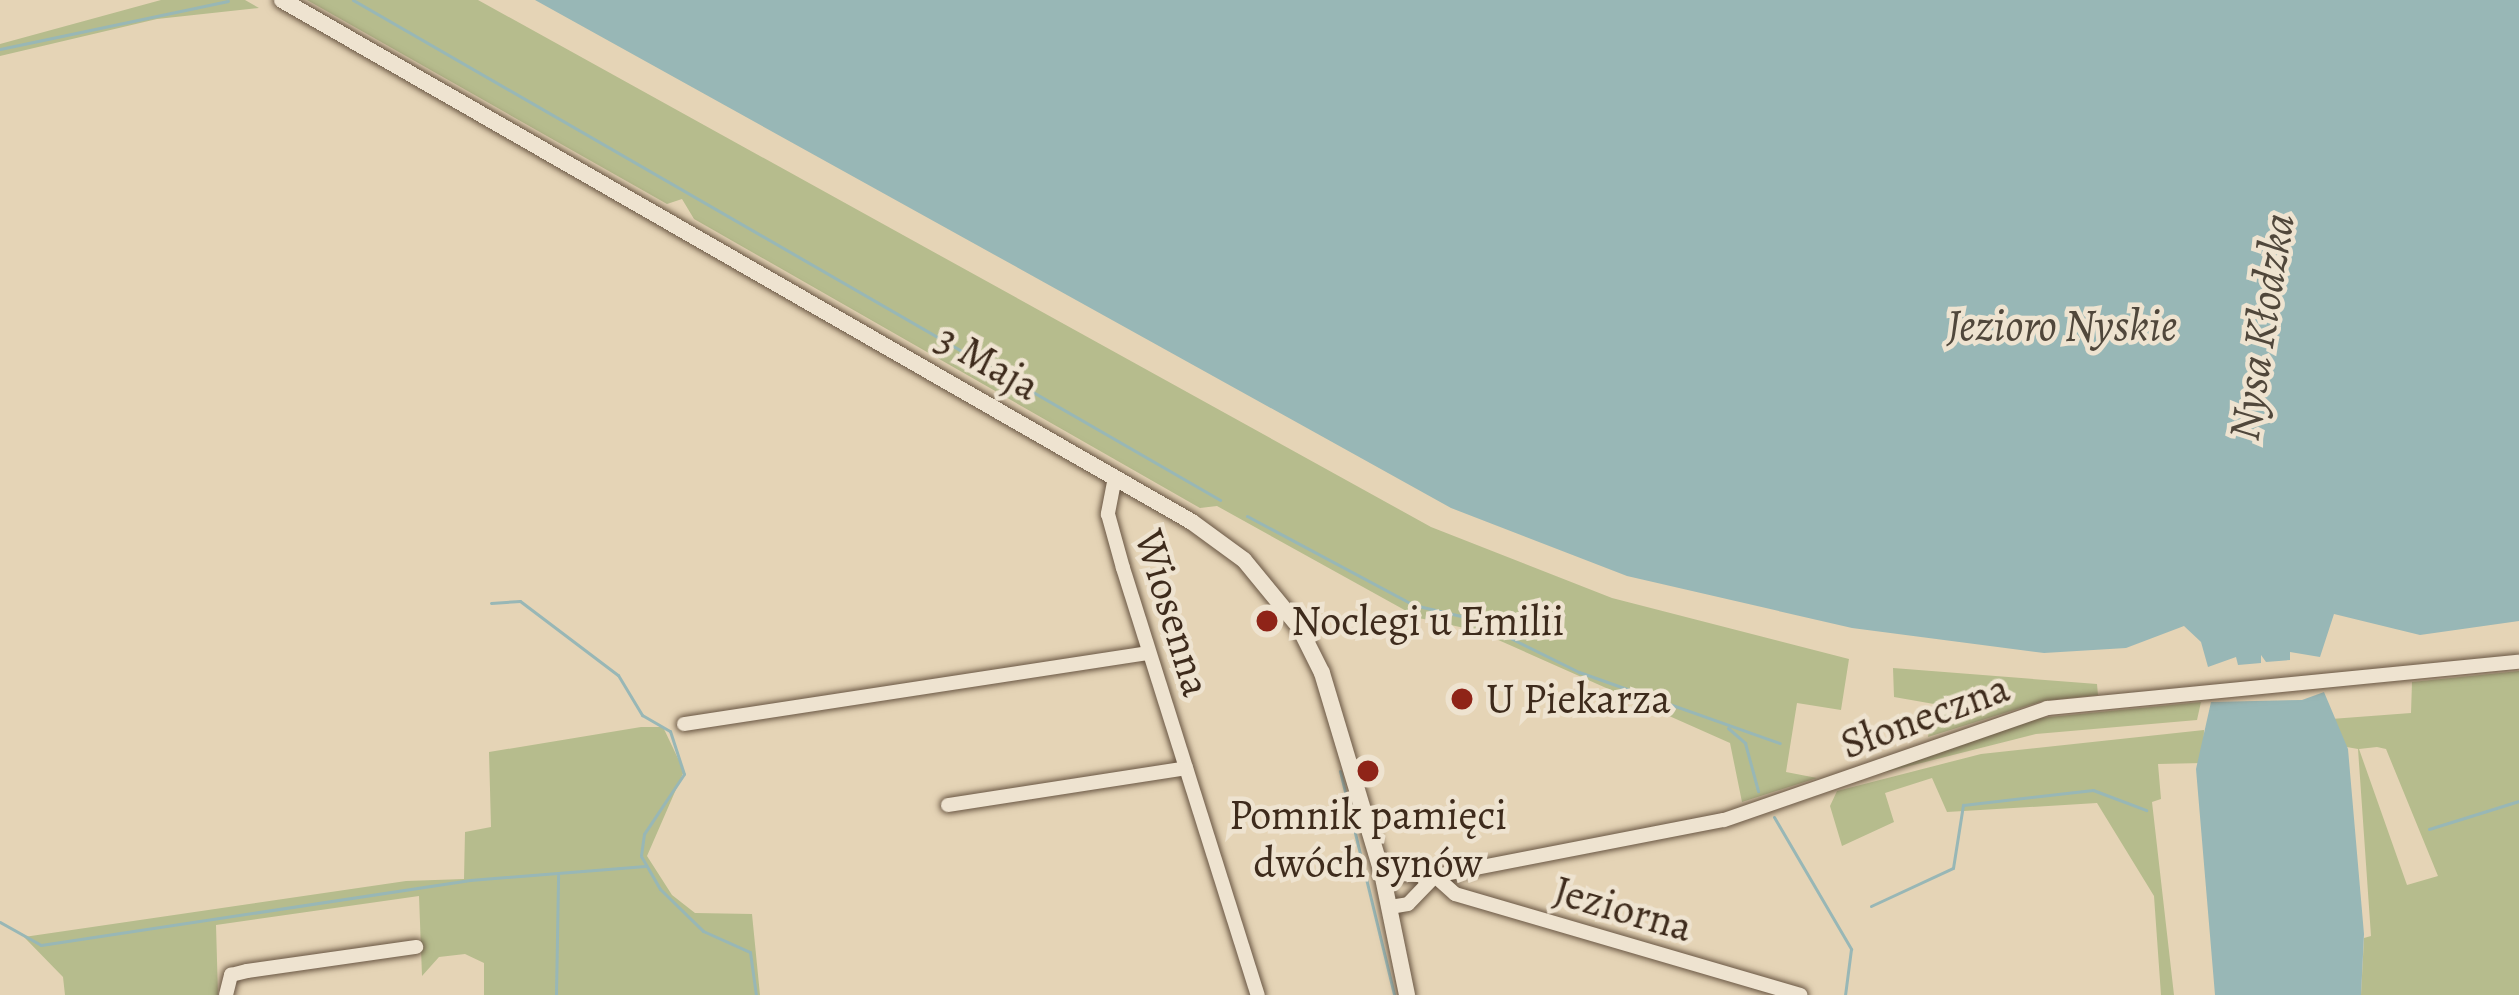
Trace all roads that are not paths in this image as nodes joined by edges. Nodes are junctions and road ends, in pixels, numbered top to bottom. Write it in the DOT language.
graph roads {
  1 [pos="282,0"];
  2 [pos="1115,476"];
  3 [pos="1149,653"];
  4 [pos="2519,662"];
  5 [pos="685,724"];
  6 [pos="1186,768"];
  7 [pos="948,805"];
  8 [pos="1382,873"];
  9 [pos="1435,876"];
  10 [pos="1390,907"];
  11 [pos="416,947"];
  12 [pos="226,995"];
  13 [pos="1258,995"];
  14 [pos="1407,995"];
  15 [pos="1801,995"];
  1 -- 2 [label="street, 3 Maja"];
  2 -- 3 [label="street, Wiosenna"];
  2 -- 8 [label="street, 3 Maja"];
  3 -- 5 [label="street"];
  3 -- 6 [label="street, Wiosenna"];
  4 -- 9 [label="street, Słoneczna"];
  6 -- 7 [label="street"];
  6 -- 13 [label="street, Wiosenna"];
  8 -- 9 [label="street, Słoneczna"];
  8 -- 10 [label="street, 3 Maja"];
  9 -- 10 [label="street, Słoneczna"];
  9 -- 15 [label="street, Jeziorna"];
  10 -- 14 [label="street, 3 Maja"];
  11 -- 12 [label="street"];
}
